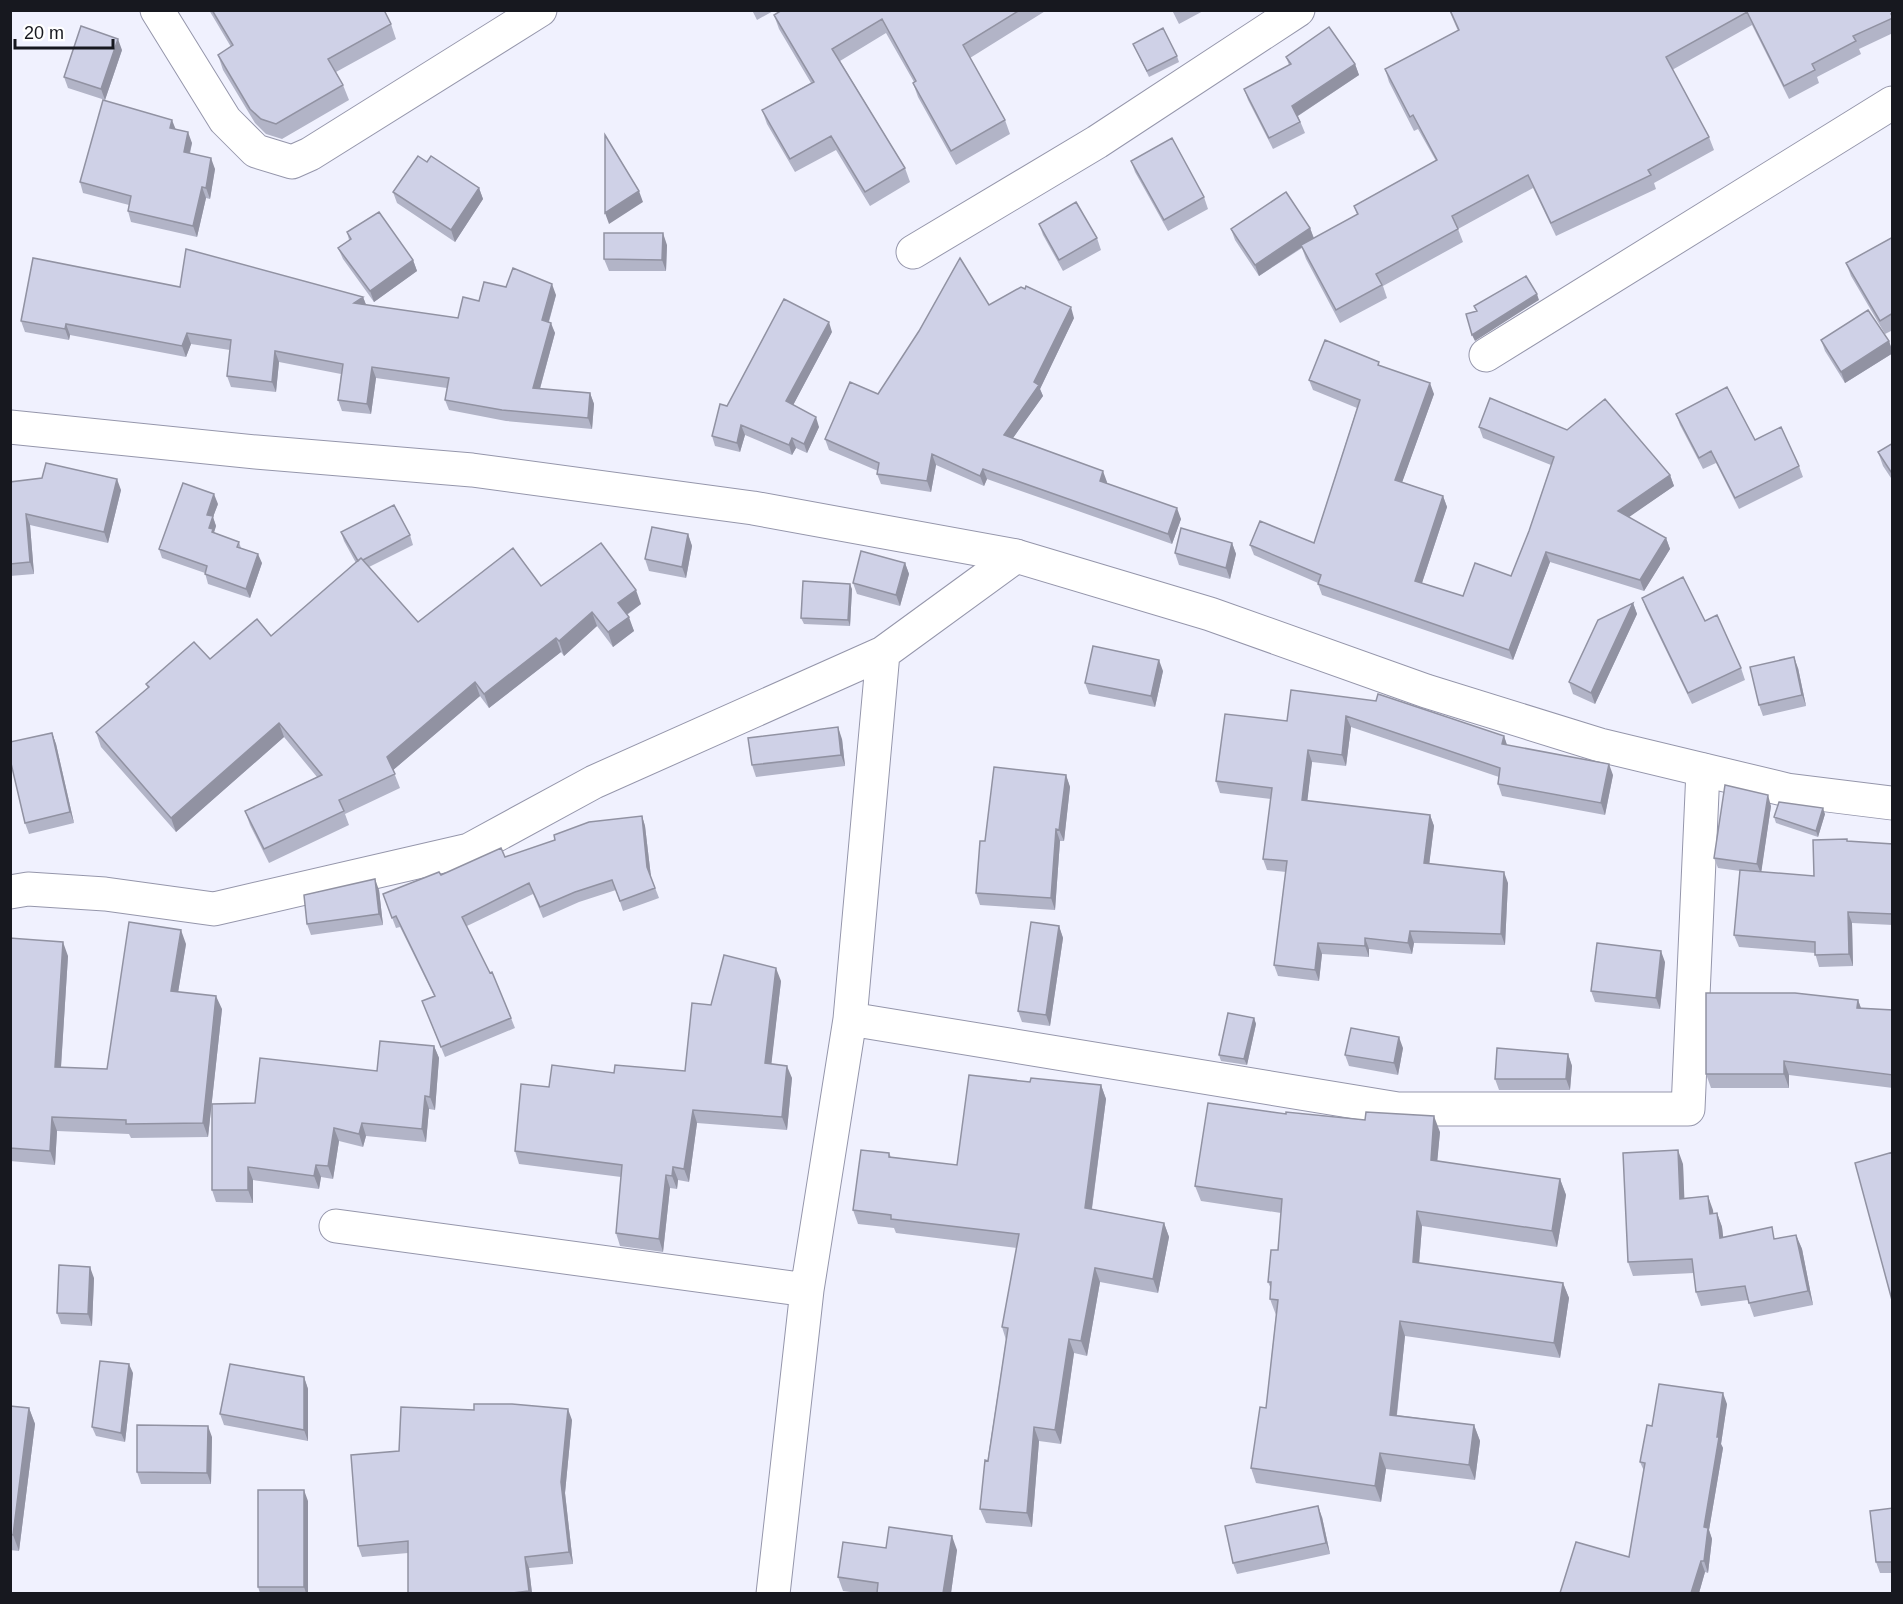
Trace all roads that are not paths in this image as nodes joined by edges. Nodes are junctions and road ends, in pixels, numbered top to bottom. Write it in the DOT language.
graph roads {
  1 [pos="157,10"];
  2 [pos="540,10"];
  3 [pos="1298,10"];
  4 [pos="1893,103"];
  5 [pos="913,252"];
  6 [pos="1486,355"];
  7 [pos="10,427"];
  8 [pos="1016,556"];
  9 [pos="883,653"];
  10 [pos="1703,770"];
  11 [pos="1893,803"];
  12 [pos="10,892"];
  13 [pos="850,1018"];
  14 [pos="336,1226"];
  15 [pos="807,1290"];
  16 [pos="772,1593"];
  1 -- 2 [label="street"];
  3 -- 5 [label="street"];
  4 -- 6 [label="street"];
  7 -- 8 [label="street"];
  8 -- 9 [label="street"];
  8 -- 10 [label="street"];
  9 -- 12 [label="street"];
  9 -- 13 [label="street"];
  10 -- 11 [label="street"];
  10 -- 13 [label="street"];
  13 -- 15 [label="street"];
  14 -- 15 [label="street"];
  15 -- 16 [label="street"];
}
